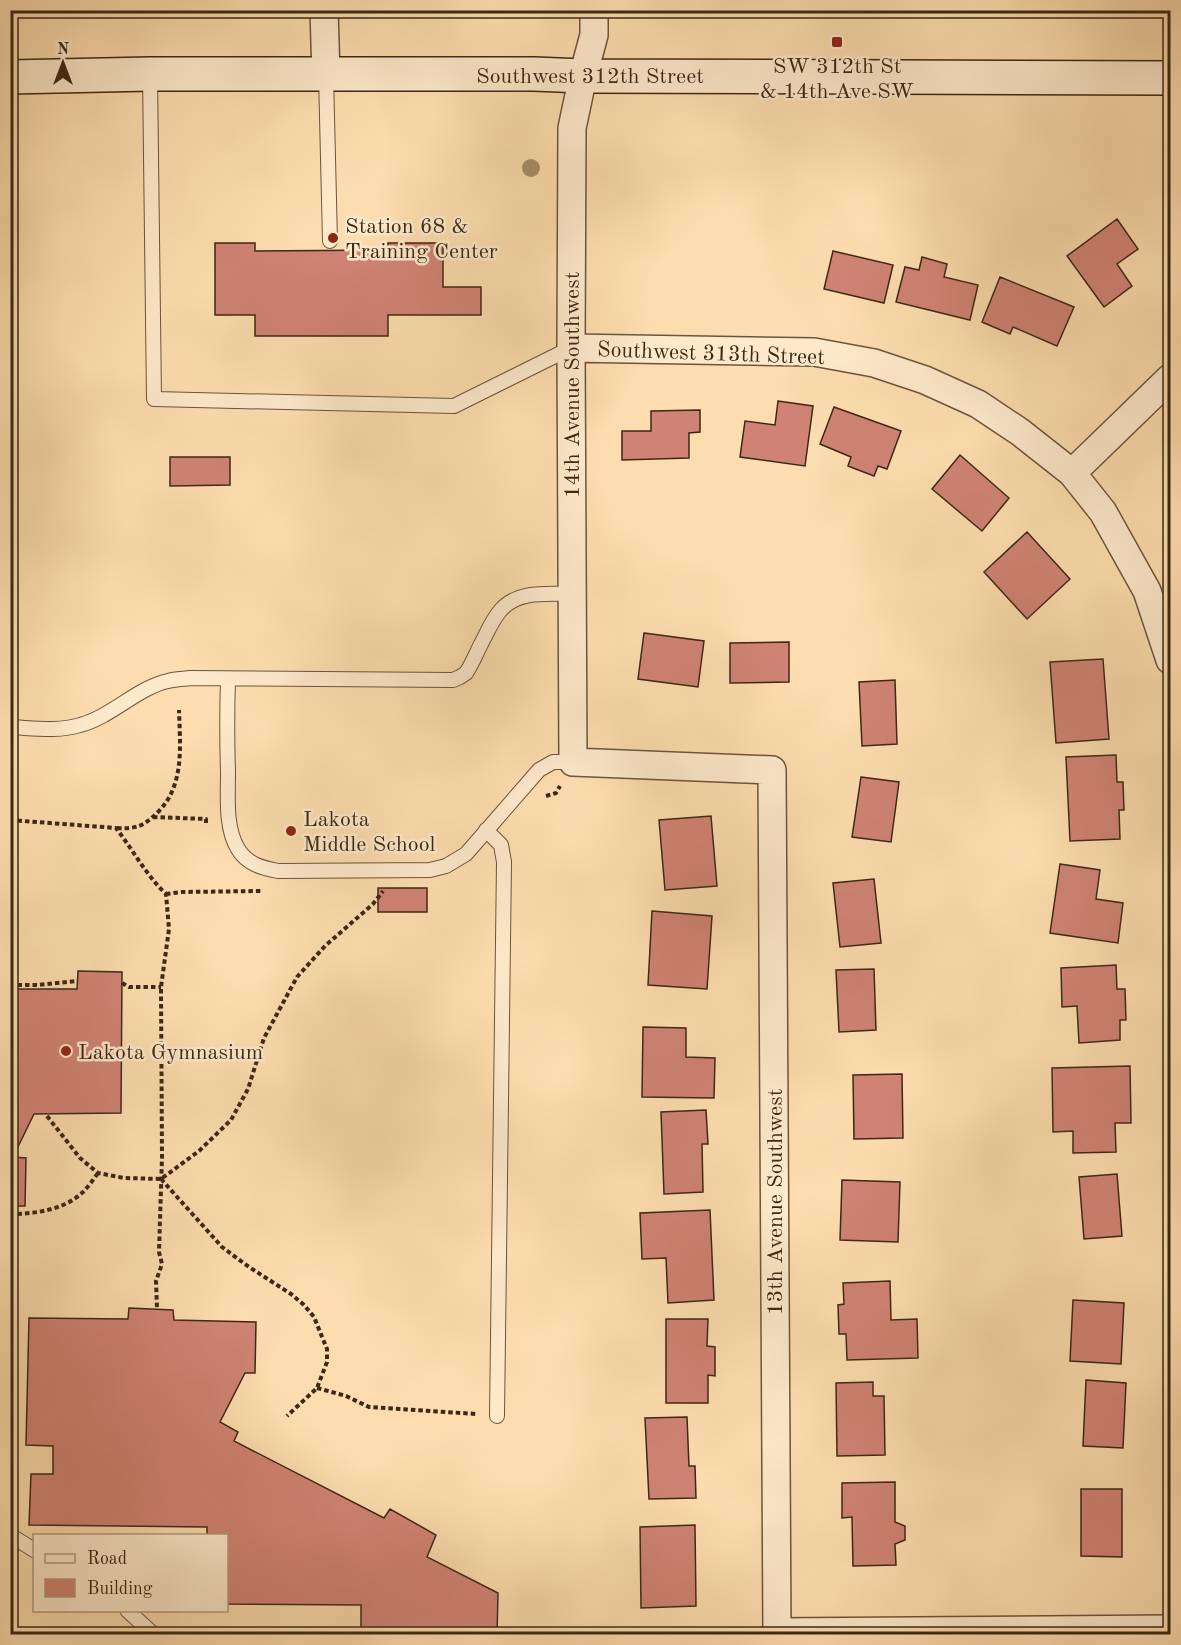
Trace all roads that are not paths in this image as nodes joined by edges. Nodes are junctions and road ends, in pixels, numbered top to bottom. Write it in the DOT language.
graph roads {
  1 [pos="324,10"];
  2 [pos="594,10"];
  3 [pos="150,74"];
  4 [pos="326,75"];
  5 [pos="583,76"];
  6 [pos="10,77"];
  7 [pos="1170,78"];
  8 [pos="330,241"];
  9 [pos="571,348"];
  10 [pos="1170,378"];
  11 [pos="1072,473"];
  12 [pos="572,594"];
  13 [pos="1170,660"];
  14 [pos="228,679"];
  15 [pos="10,727"];
  16 [pos="573,762"];
  17 [pos="486,831"];
  18 [pos="497,1416"];
  19 [pos="10,1535"];
  20 [pos="33,1549"];
  21 [pos="128,1612"];
  22 [pos="1170,1629"];
  23 [pos="777,1633"];
  24 [pos="153,1635"];
  1 -- 4 [label="street"];
  2 -- 5 [label="street, 14th Avenue Southwest"];
  3 -- 4 [label="street, Southwest 312th Street"];
  3 -- 6 [label="street, Southwest 312th Street"];
  3 -- 9 [label="lane"];
  4 -- 5 [label="street, Southwest 312th Street"];
  4 -- 8 [label="lane"];
  5 -- 7 [label="street, Southwest 312th Street"];
  5 -- 9 [label="street, 14th Avenue Southwest"];
  9 -- 11 [label="street, Southwest 313th Street"];
  9 -- 12 [label="street, 14th Avenue Southwest"];
  10 -- 11 [label="street"];
  11 -- 13 [label="street, Southwest 313th Street"];
  12 -- 14 [label="lane"];
  12 -- 16 [label="street, 14th Avenue Southwest"];
  14 -- 15 [label="lane"];
  14 -- 17 [label="lane"];
  16 -- 17 [label="lane"];
  16 -- 23 [label="street, 13th Avenue Southwest"];
  17 -- 18 [label="lane"];
  19 -- 20 [label="lane"];
  21 -- 24 [label="lane"];
  22 -- 23 [label="street"];
}
